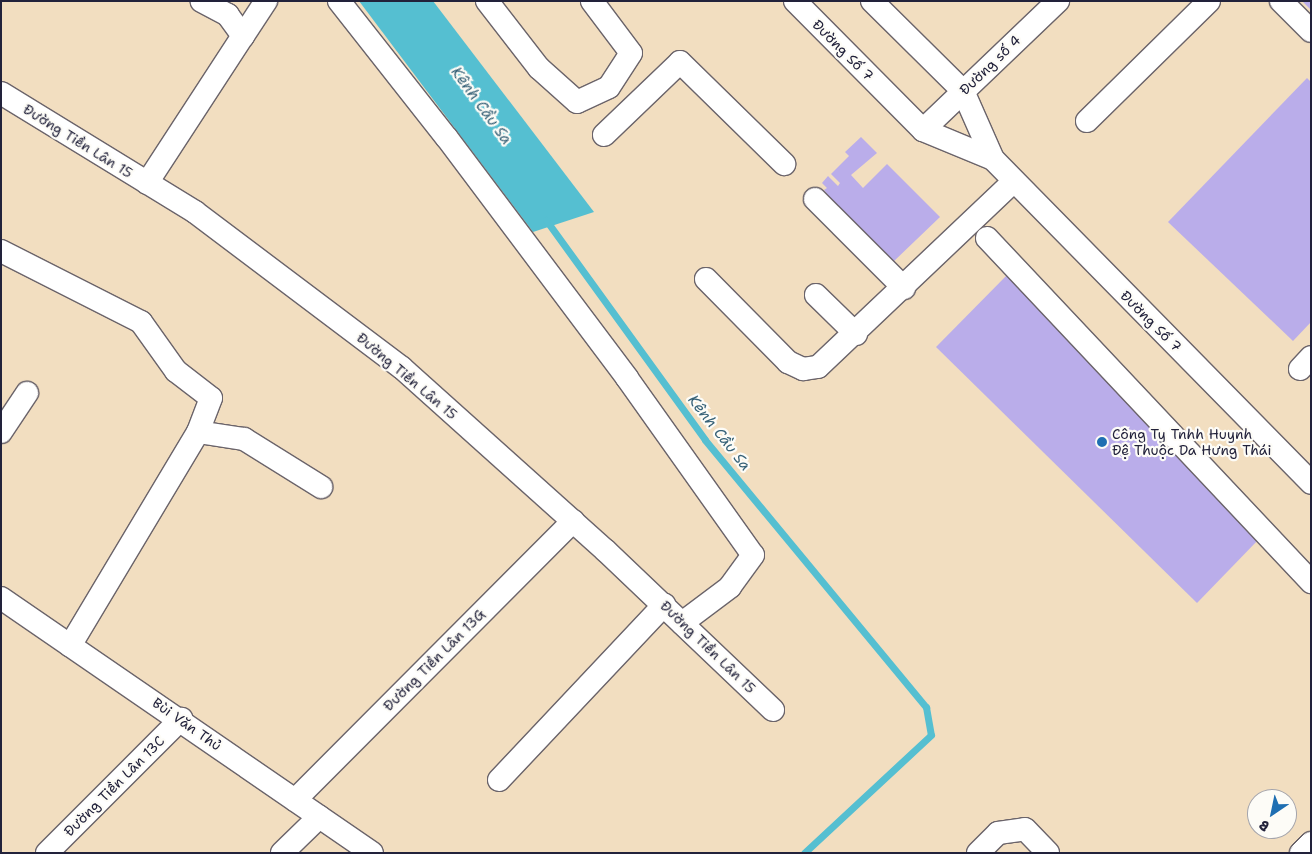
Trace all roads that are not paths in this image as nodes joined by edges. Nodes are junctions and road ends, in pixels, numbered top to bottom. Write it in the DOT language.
graph roads {
  1 [pos="202,1"];
  2 [pos="266,1"];
  3 [pos="339,1"];
  4 [pos="487,1"];
  5 [pos="592,1"];
  6 [pos="795,1"];
  7 [pos="872,1"];
  8 [pos="1058,1"];
  9 [pos="1209,1"];
  10 [pos="1281,1"];
  11 [pos="1311,31"];
  12 [pos="243,36"];
  13 [pos="963,91"];
  14 [pos="1,93"];
  15 [pos="1086,121"];
  16 [pos="923,130"];
  17 [pos="604,136"];
  18 [pos="992,159"];
  19 [pos="784,164"];
  20 [pos="1014,181"];
  21 [pos="147,183"];
  22 [pos="815,198"];
  23 [pos="987,238"];
  24 [pos="1,251"];
  25 [pos="706,279"];
  26 [pos="904,288"];
  27 [pos="816,295"];
  28 [pos="856,334"];
  29 [pos="26,393"];
  30 [pos="1,432"];
  31 [pos="198,432"];
  32 [pos="1311,483"];
  33 [pos="321,488"];
  34 [pos="573,521"];
  35 [pos="1311,582"];
  36 [pos="1,598"];
  37 [pos="664,606"];
  38 [pos="682,623"];
  39 [pos="70,646"];
  40 [pos="773,710"];
  41 [pos="181,719"];
  42 [pos="499,780"];
  43 [pos="296,800"];
  44 [pos="319,817"];
  45 [pos="1311,843"];
  46 [pos="47,853"];
  47 [pos="282,853"];
  48 [pos="372,853"];
  49 [pos="978,853"];
  50 [pos="1048,853"];
  51 [pos="1301,853"];
  1 -- 12 [label="street"];
  2 -- 12 [label="street"];
  3 -- 38 [label="street"];
  4 -- 5 [label="street"];
  6 -- 16 [label="street, Đường Số 7"];
  7 -- 13 [label="street, Đường Số 7"];
  8 -- 13 [label="street, Đường số 4"];
  9 -- 15 [label="street"];
  10 -- 11 [label="street"];
  12 -- 21 [label="street"];
  13 -- 16 [label="street, Đường số 4"];
  13 -- 18 [label="street, Đường Số 7"];
  14 -- 21 [label="street, Đường Tiền Lân 15"];
  16 -- 18 [label="street, Đường Số 7"];
  17 -- 19 [label="street"];
  18 -- 20 [label="street, Đường Số 7"];
  20 -- 26 [label="street"];
  20 -- 32 [label="street, Đường Số 7"];
  21 -- 34 [label="street, Đường Tiền Lân 15"];
  22 -- 26 [label="street"];
  23 -- 35 [label="street"];
  24 -- 31 [label="street"];
  25 -- 28 [label="street"];
  26 -- 28 [label="street"];
  27 -- 28 [label="street"];
  29 -- 30 [label="street"];
  31 -- 33 [label="street"];
  31 -- 39 [label="street"];
  34 -- 37 [label="street, Đường Tiền Lân 15"];
  34 -- 43 [label="street, Đường Tiền Lân 13G"];
  36 -- 39 [label="street, Bùi Văn Thủ"];
  37 -- 38 [label="street, Đường Tiền Lân 15"];
  37 -- 42 [label="street"];
  38 -- 40 [label="street, Đường Tiền Lân 15"];
  39 -- 41 [label="street, Bùi Văn Thủ"];
  41 -- 43 [label="street, Bùi Văn Thủ"];
  41 -- 46 [label="street, Đường Tiền Lân 13C"];
  43 -- 44 [label="street, Bùi Văn Thủ"];
  44 -- 47 [label="street"];
  44 -- 48 [label="street, Bùi Văn Thủ"];
  45 -- 51 [label="street"];
  49 -- 50 [label="street"];
}
